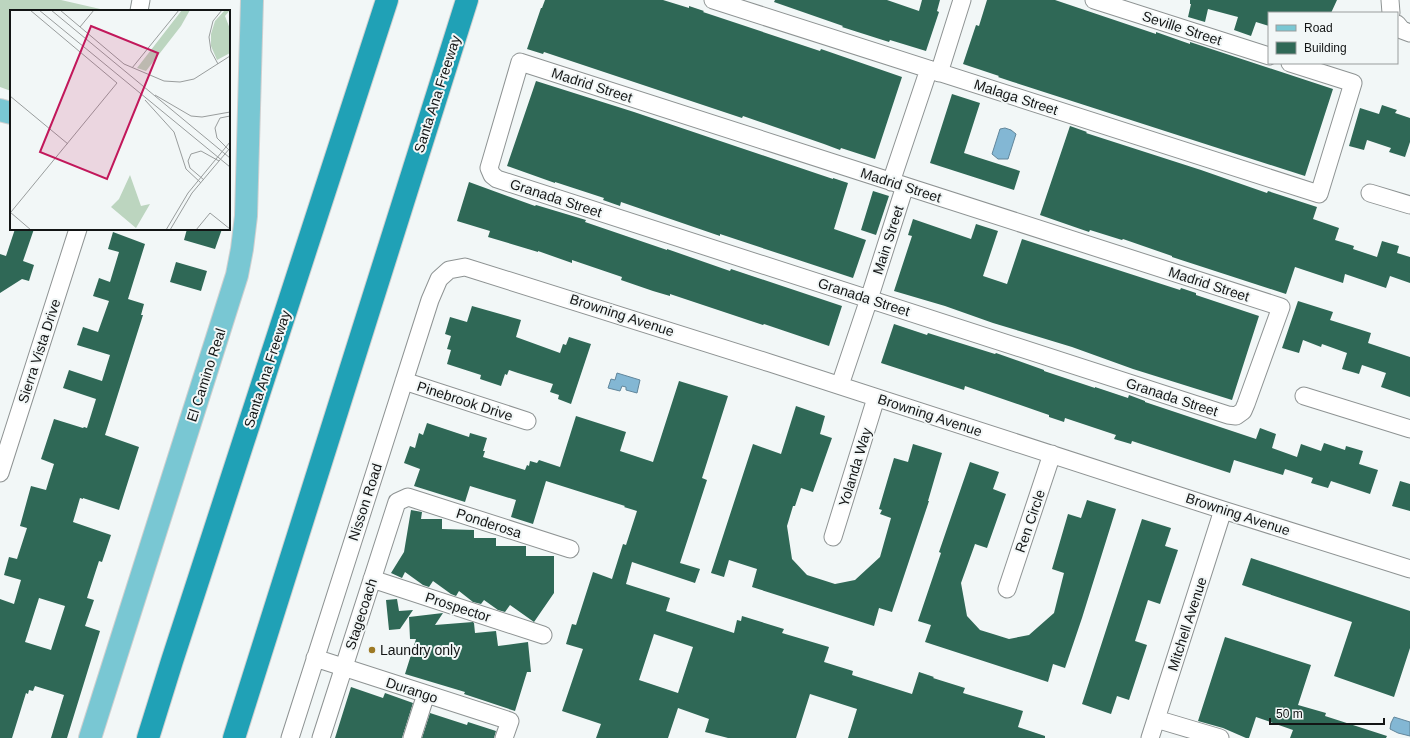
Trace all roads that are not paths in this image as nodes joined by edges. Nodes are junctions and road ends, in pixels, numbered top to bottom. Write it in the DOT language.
graph roads {
  1 [pos="141,0"];
  2 [pos="252,0"];
  3 [pos="387,0"];
  4 [pos="467,0"];
  5 [pos="713,0"];
  6 [pos="962,0"];
  7 [pos="1094,0"];
  8 [pos="1390,0"];
  9 [pos="139,10"];
  10 [pos="1391,12"];
  11 [pos="1398,25"];
  12 [pos="1410,33"];
  13 [pos="1268,56"];
  14 [pos="520,62"];
  15 [pos="1293,64"];
  16 [pos="934,71"];
  17 [pos="0,110"];
  18 [pos="10,113"];
  19 [pos="238,179"];
  20 [pos="898,184"];
  21 [pos="1370,193"];
  22 [pos="1410,205"];
  23 [pos="78,230"];
  24 [pos="449,270"];
  25 [pos="869,299"];
  26 [pos="404,381"];
  27 [pos="840,385"];
  28 [pos="1304,396"];
  29 [pos="876,398"];
  30 [pos="1243,411"];
  31 [pos="527,421"];
  32 [pos="1410,429"];
  33 [pos="1052,454"];
  34 [pos="0,473"];
  35 [pos="408,497"];
  36 [pos="1224,510"];
  37 [pos="833,537"];
  38 [pos="570,549"];
  39 [pos="1410,569"];
  40 [pos="372,579"];
  41 [pos="1007,588"];
  42 [pos="543,635"];
  43 [pos="315,658"];
  44 [pos="344,667"];
  45 [pos="426,694"];
  46 [pos="1156,719"];
  47 [pos="90,738"];
  48 [pos="148,738"];
  49 [pos="234,738"];
  50 [pos="290,738"];
  51 [pos="321,738"];
  52 [pos="412,738"];
  53 [pos="504,738"];
  54 [pos="1150,738"];
  55 [pos="1220,738"];
  1 -- 9 [label="street"];
  2 -- 19 [label="main road, El Camino Real"];
  3 -- 48 [label="highway, Santa Ana Freeway"];
  4 -- 49 [label="highway, Santa Ana Freeway"];
  5 -- 16 [label="street, Malaga Street"];
  6 -- 16 [label="street, Main Street"];
  7 -- 13 [label="street, Seville Street"];
  8 -- 10 [label="street"];
  11 -- 12 [label="street"];
  14 -- 20 [label="street, Madrid Street"];
  14 -- 25 [label="street, Granada Street"];
  15 -- 16 [label="street, Malaga Street"];
  16 -- 20 [label="street, Main Street"];
  17 -- 18 [label="main road"];
  19 -- 47 [label="main road, El Camino Real"];
  20 -- 25 [label="street, Main Street"];
  20 -- 30 [label="street, Madrid Street"];
  21 -- 22 [label="street"];
  23 -- 34 [label="street, Sierra Vista Drive"];
  24 -- 26 [label="street, Nisson Road"];
  24 -- 27 [label="street, Browning Avenue"];
  25 -- 27 [label="street, Main Street"];
  25 -- 30 [label="street, Granada Street"];
  26 -- 31 [label="street, Pinebrook Drive"];
  26 -- 43 [label="street, Nisson Road"];
  27 -- 29 [label="street, Browning Avenue"];
  28 -- 32 [label="street"];
  29 -- 33 [label="street, Browning Avenue"];
  29 -- 37 [label="street, Yolanda Way"];
  33 -- 36 [label="street, Browning Avenue"];
  33 -- 41 [label="street, Ren Circle"];
  35 -- 38 [label="street, Ponderosa"];
  35 -- 40 [label="street, Stagecoach"];
  36 -- 39 [label="street, Browning Avenue"];
  36 -- 46 [label="street, Mitchell Avenue"];
  40 -- 42 [label="street, Prospector"];
  40 -- 44 [label="street, Stagecoach"];
  43 -- 44 [label="street, Durango"];
  43 -- 50 [label="street, Nisson Road"];
  44 -- 45 [label="street, Durango"];
  44 -- 51 [label="street, Stagecoach"];
  45 -- 52 [label="street"];
  45 -- 53 [label="street, Durango"];
  46 -- 54 [label="street, Mitchell Avenue"];
  46 -- 55 [label="street"];
}
